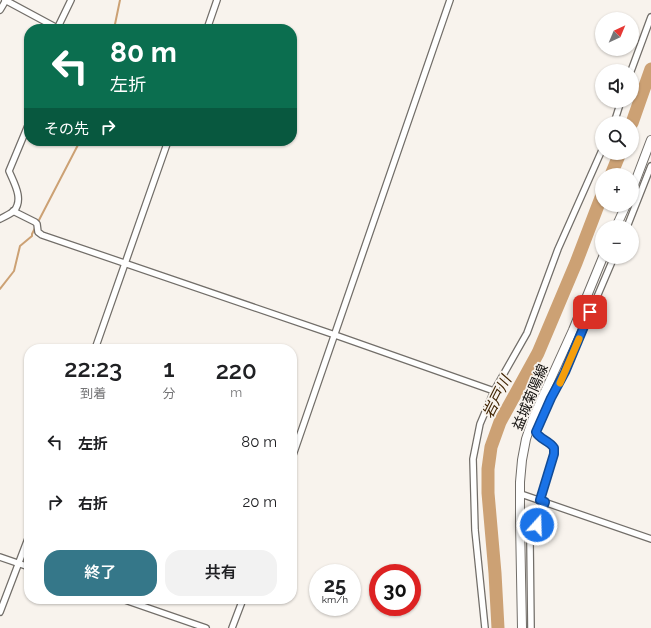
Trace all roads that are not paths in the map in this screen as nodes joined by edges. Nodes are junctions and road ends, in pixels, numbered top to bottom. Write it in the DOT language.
graph roads {
  1 [pos="6,0"];
  2 [pos="71,0"];
  3 [pos="217,0"];
  4 [pos="450,0"];
  5 [pos="0,10"];
  6 [pos="651,17"];
  7 [pos="48,24"];
  8 [pos="59,24"];
  9 [pos="209,24"];
  10 [pos="634,64"];
  11 [pos="24,135"];
  12 [pos="651,140"];
  13 [pos="166,146"];
  14 [pos="598,160"];
  15 [pos="651,166"];
  16 [pos="639,172"];
  17 [pos="14,211"];
  18 [pos="0,219"];
  19 [pos="630,220"];
  20 [pos="125,264"];
  21 [pos="600,264"];
  22 [pos="611,264"];
  23 [pos="335,335"];
  24 [pos="97,344"];
  25 [pos="494,391"];
  26 [pos="297,444"];
  27 [pos="521,494"];
  28 [pos="542,501"];
  29 [pos="651,539"];
  30 [pos="24,550"];
  31 [pos="0,557"];
  32 [pos="19,564"];
  33 [pos="24,566"];
  34 [pos="136,604"];
  35 [pos="241,604"];
  36 [pos="0,612"];
  37 [pos="206,628"];
  38 [pos="232,628"];
  39 [pos="485,628"];
  40 [pos="522,628"];
  41 [pos="531,628"];
  1 -- 5 [label="street"];
  1 -- 7 [label="street"];
  2 -- 8 [label="street"];
  3 -- 9 [label="street"];
  4 -- 23 [label="street"];
  6 -- 10 [label="street"];
  11 -- 17 [label="street"];
  12 -- 16 [label="main road"];
  13 -- 20 [label="street"];
  14 -- 25 [label="street"];
  15 -- 19 [label="street"];
  17 -- 18 [label="street"];
  17 -- 20 [label="street"];
  20 -- 23 [label="street"];
  20 -- 24 [label="street"];
  21 -- 27 [label="main road, 益城菊陽線"];
  22 -- 28 [label="street"];
  23 -- 25 [label="street"];
  23 -- 26 [label="street"];
  25 -- 39 [label="street"];
  27 -- 28 [label="street"];
  27 -- 40 [label="main road, 益城菊陽線"];
  28 -- 29 [label="street"];
  28 -- 41 [label="street"];
  30 -- 32 [label="street"];
  31 -- 32 [label="street"];
  32 -- 33 [label="street"];
  32 -- 36 [label="street"];
  34 -- 37 [label="street"];
  35 -- 38 [label="street"];
}
